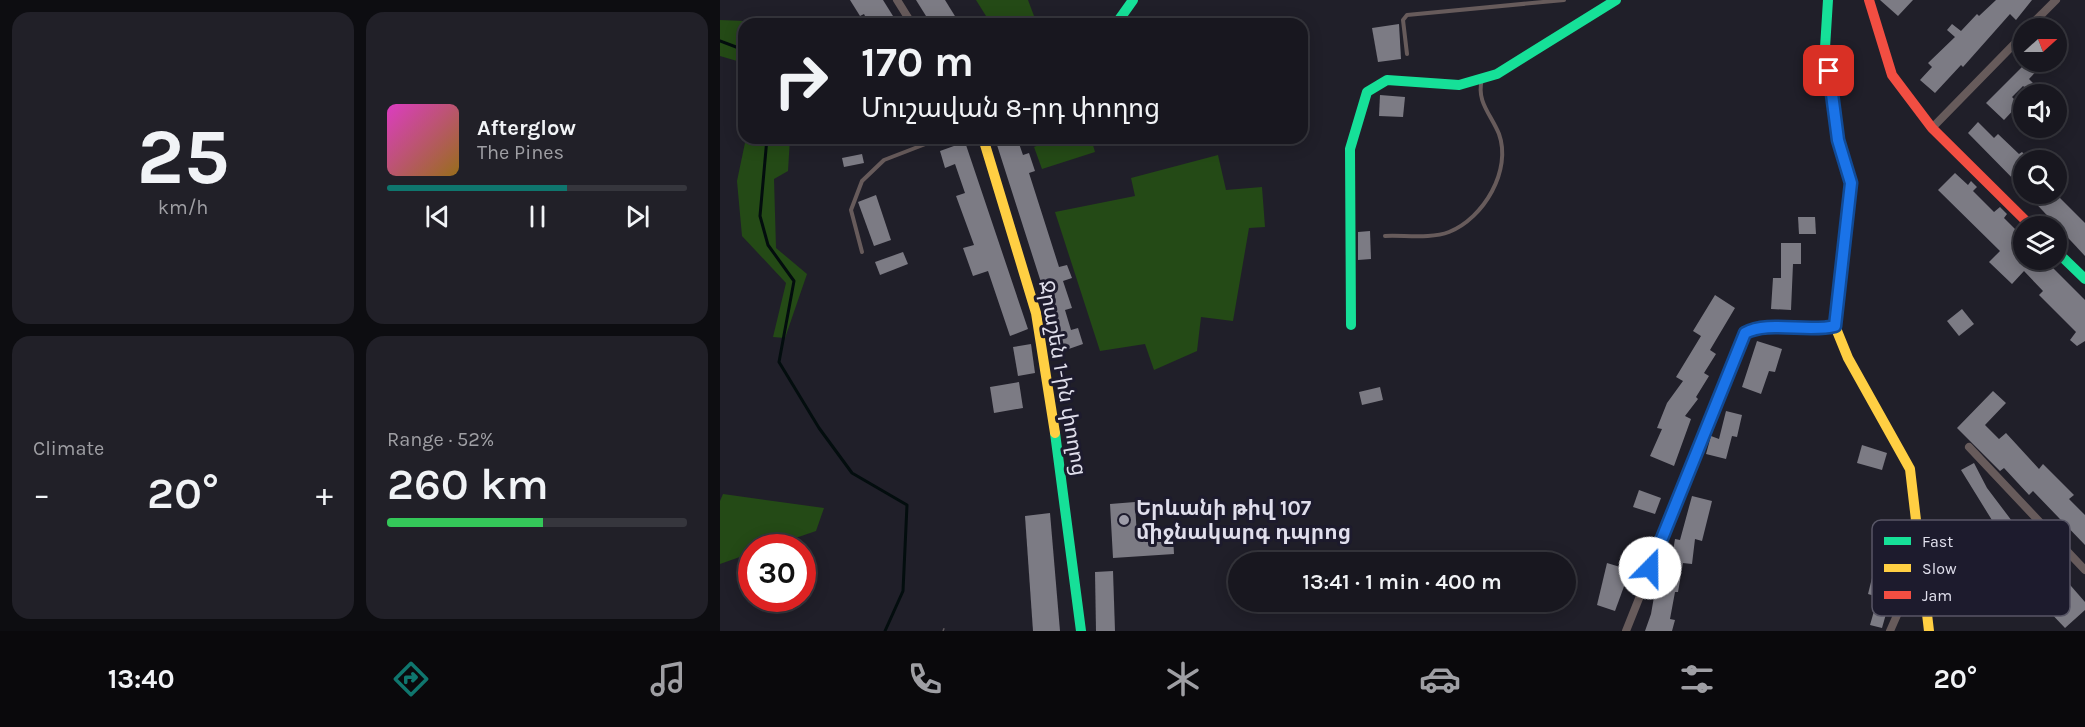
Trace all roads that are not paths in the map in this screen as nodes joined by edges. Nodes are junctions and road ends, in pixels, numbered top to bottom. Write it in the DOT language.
graph roads {
  1 [pos="897,0"];
  2 [pos="1133,0"];
  3 [pos="1564,0"];
  4 [pos="1616,0"];
  5 [pos="1828,0"];
  6 [pos="1869,0"];
  7 [pos="2056,0"];
  8 [pos="908,18"];
  9 [pos="1120,18"];
  10 [pos="2038,18"];
  11 [pos="2013,45"];
  12 [pos="1407,54"];
  13 [pos="1482,79"];
  14 [pos="1932,128"];
  15 [pos="925,144"];
  16 [pos="985,144"];
  17 [pos="2021,216"];
  18 [pos="1385,236"];
  19 [pos="862,252"];
  20 [pos="2067,262"];
  21 [pos="2085,279"];
  22 [pos="1351,325"];
  23 [pos="1835,326"];
  24 [pos="1969,447"];
  25 [pos="1916,520"];
  26 [pos="2038,520"];
  27 [pos="2070,554"];
  28 [pos="2085,570"];
  29 [pos="1897,616"];
  30 [pos="1927,616"];
  31 [pos="1081,631"];
  32 [pos="1626,631"];
  33 [pos="1890,631"];
  34 [pos="1929,631"];
  1 -- 8 [label="street"];
  2 -- 9 [label="street"];
  3 -- 12 [label="lane"];
  4 -- 13 [label="street"];
  5 -- 23 [label="street"];
  6 -- 14 [label="street"];
  7 -- 10 [label="street"];
  11 -- 14 [label="street"];
  13 -- 18 [label="lane"];
  13 -- 22 [label="street"];
  14 -- 17 [label="street"];
  15 -- 19 [label="lane"];
  16 -- 31 [label="street, Ջրաշեն 1-ին փողոց"];
  20 -- 21 [label="street"];
  23 -- 25 [label="street"];
  23 -- 32 [label="street"];
  24 -- 26 [label="street"];
  27 -- 28 [label="street"];
  29 -- 33 [label="street"];
  30 -- 34 [label="street"];
}
